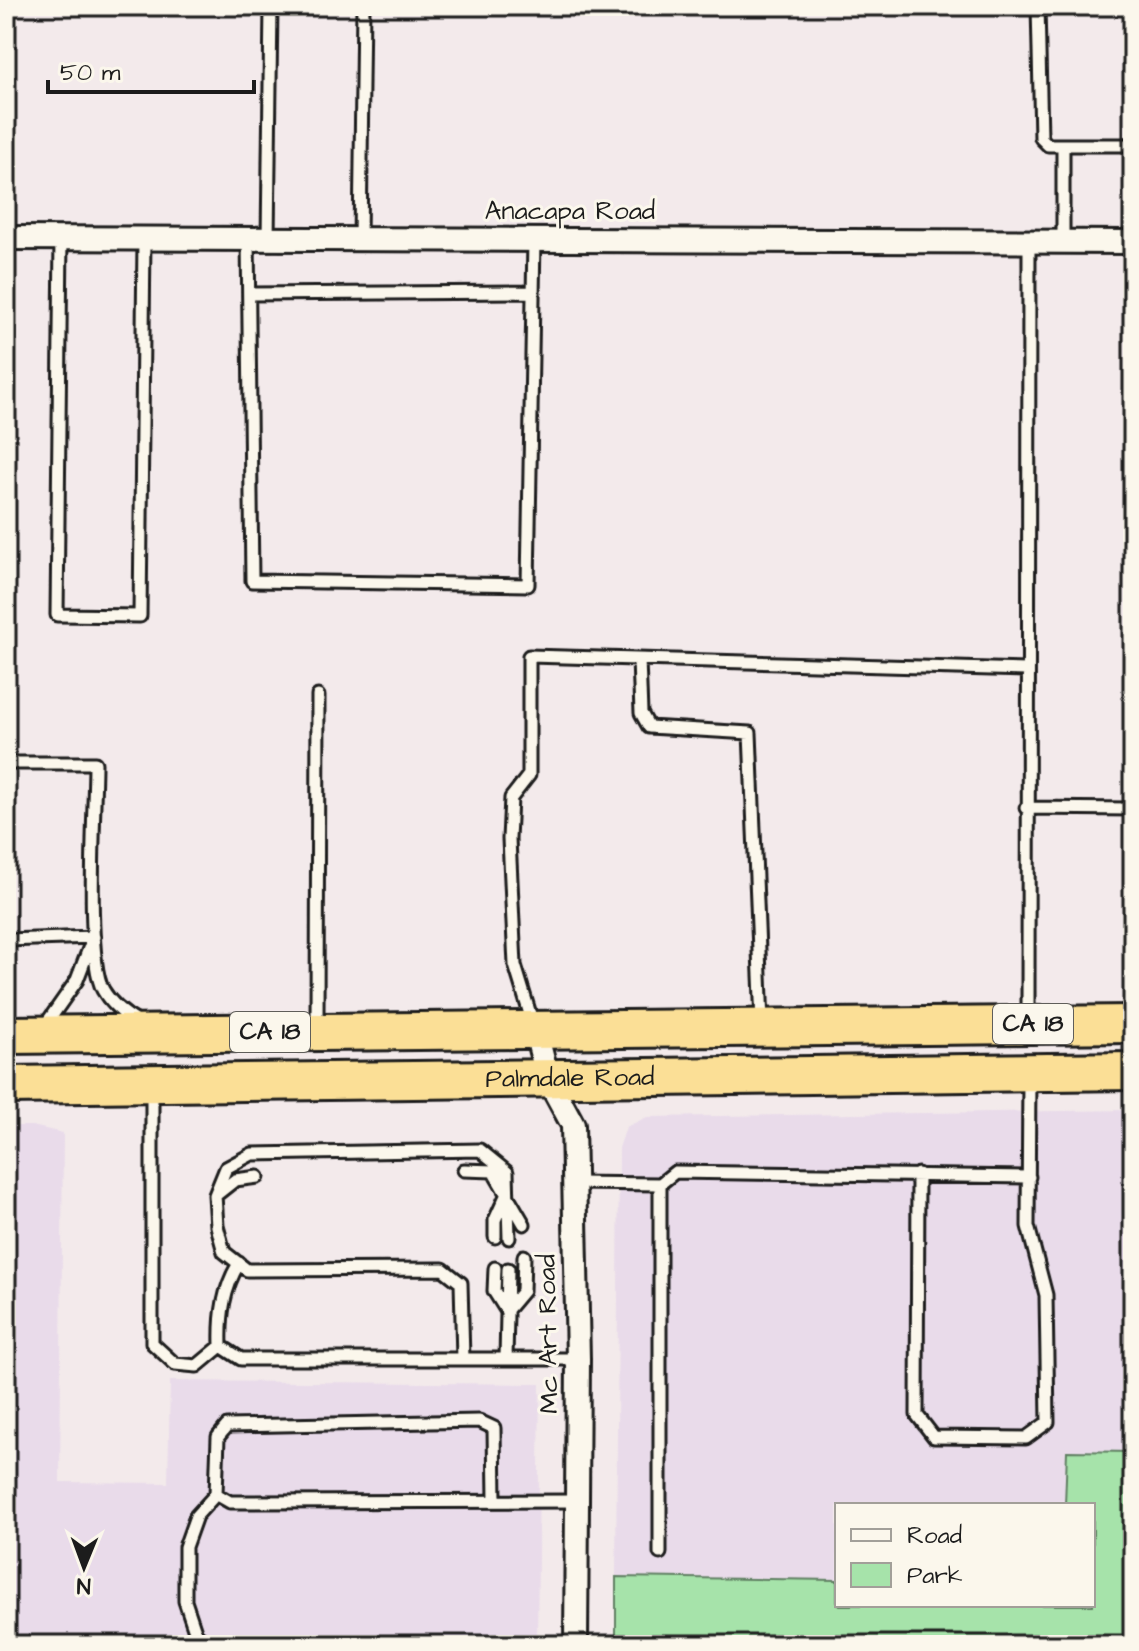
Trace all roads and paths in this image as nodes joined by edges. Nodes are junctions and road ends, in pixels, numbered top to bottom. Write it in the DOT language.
graph roads {
  1 [pos="271,6"];
  2 [pos="363,6"];
  3 [pos="1038,6"];
  4 [pos="1063,145"];
  5 [pos="1133,145"];
  6 [pos="6,238"];
  7 [pos="61,238"];
  8 [pos="144,239"];
  9 [pos="258,239"];
  10 [pos="360,239"];
  11 [pos="534,239"];
  12 [pos="1029,240"];
  13 [pos="1063,240"];
  14 [pos="1133,242"];
  15 [pos="533,292"];
  16 [pos="249,294"];
  17 [pos="639,660"];
  18 [pos="1027,670"];
  19 [pos="318,696"];
  20 [pos="6,763"];
  21 [pos="1026,808"];
  22 [pos="1133,809"];
  23 [pos="94,937"];
  24 [pos="6,940"];
  25 [pos="1028,1024"];
  26 [pos="1133,1024"];
  27 [pos="762,1028"];
  28 [pos="535,1029"];
  29 [pos="317,1032"];
  30 [pos="157,1033"];
  31 [pos="22,1035"];
  32 [pos="1133,1071"];
  33 [pos="1030,1072"];
  34 [pos="548,1079"];
  35 [pos="152,1083"];
  36 [pos="6,1085"];
  37 [pos="464,1170"];
  38 [pos="918,1174"];
  39 [pos="258,1177"];
  40 [pos="1029,1177"];
  41 [pos="573,1183"];
  42 [pos="660,1184"];
  43 [pos="507,1194"];
  44 [pos="215,1195"];
  45 [pos="524,1224"];
  46 [pos="495,1237"];
  47 [pos="509,1238"];
  48 [pos="524,1256"];
  49 [pos="239,1263"];
  50 [pos="495,1268"];
  51 [pos="508,1269"];
  52 [pos="506,1310"];
  53 [pos="221,1346"];
  54 [pos="463,1359"];
  55 [pos="506,1359"];
  56 [pos="578,1359"];
  57 [pos="216,1494"];
  58 [pos="495,1500"];
  59 [pos="578,1501"];
  60 [pos="660,1553"];
  61 [pos="211,1645"];
  62 [pos="576,1645"];
  1 -- 9 [label="lane"];
  2 -- 10 [label="lane"];
  3 -- 4 [label="lane"];
  4 -- 5 [label="lane"];
  4 -- 13 [label="lane"];
  6 -- 7 [label="street, Anacapa Road"];
  7 -- 8 [label="street, Anacapa Road"];
  7 -- 8 [label="lane"];
  8 -- 9 [label="street, Anacapa Road"];
  9 -- 10 [label="street, Anacapa Road"];
  9 -- 16 [label="lane"];
  10 -- 11 [label="street, Anacapa Road"];
  11 -- 12 [label="street, Anacapa Road"];
  11 -- 15 [label="lane"];
  12 -- 13 [label="street, Anacapa Road"];
  12 -- 18 [label="lane"];
  13 -- 14 [label="street, Anacapa Road"];
  15 -- 16 [label="lane"];
  15 -- 16 [label="lane"];
  17 -- 18 [label="lane"];
  17 -- 27 [label="lane"];
  17 -- 28 [label="lane"];
  18 -- 21 [label="lane"];
  19 -- 29 [label="lane"];
  20 -- 23 [label="lane"];
  21 -- 22 [label="lane"];
  21 -- 25 [label="lane"];
  23 -- 24 [label="lane"];
  23 -- 30 [label="lane"];
  23 -- 31 [label="lane"];
  25 -- 26 [label="highway, Palmdale Road / CA 18"];
  25 -- 27 [label="highway, Palmdale Road / CA 18"];
  27 -- 28 [label="highway, Palmdale Road / CA 18"];
  28 -- 29 [label="highway, Palmdale Road / CA 18"];
  28 -- 34 [label="street, Mc Art Road"];
  29 -- 30 [label="highway, Palmdale Road / CA 18"];
  30 -- 31 [label="highway, Palmdale Road / CA 18"];
  32 -- 33 [label="highway, Palmdale Road / CA 18"];
  33 -- 34 [label="highway, Palmdale Road / CA 18"];
  33 -- 40 [label="lane"];
  34 -- 35 [label="highway, Palmdale Road / CA 18"];
  34 -- 41 [label="street, Mc Art Road"];
  35 -- 36 [label="highway, Palmdale Road / CA 18"];
  35 -- 53 [label="lane"];
  37 -- 43 [label="lane"];
  38 -- 40 [label="lane"];
  38 -- 40 [label="lane"];
  38 -- 42 [label="lane"];
  39 -- 44 [label="lane"];
  41 -- 42 [label="lane"];
  41 -- 56 [label="street, Mc Art Road"];
  42 -- 60 [label="lane"];
  43 -- 44 [label="lane"];
  43 -- 45 [label="lane"];
  43 -- 46 [label="lane"];
  43 -- 47 [label="lane"];
  44 -- 49 [label="lane"];
  48 -- 52 [label="lane"];
  49 -- 53 [label="lane"];
  49 -- 54 [label="lane"];
  50 -- 52 [label="lane"];
  51 -- 52 [label="lane"];
  52 -- 55 [label="lane"];
  53 -- 54 [label="lane"];
  54 -- 55 [label="lane"];
  55 -- 56 [label="lane"];
  56 -- 59 [label="street, Mc Art Road"];
  57 -- 58 [label="lane"];
  57 -- 58 [label="lane"];
  57 -- 61 [label="lane"];
  58 -- 59 [label="lane"];
  59 -- 62 [label="street, Mc Art Road"];
}
